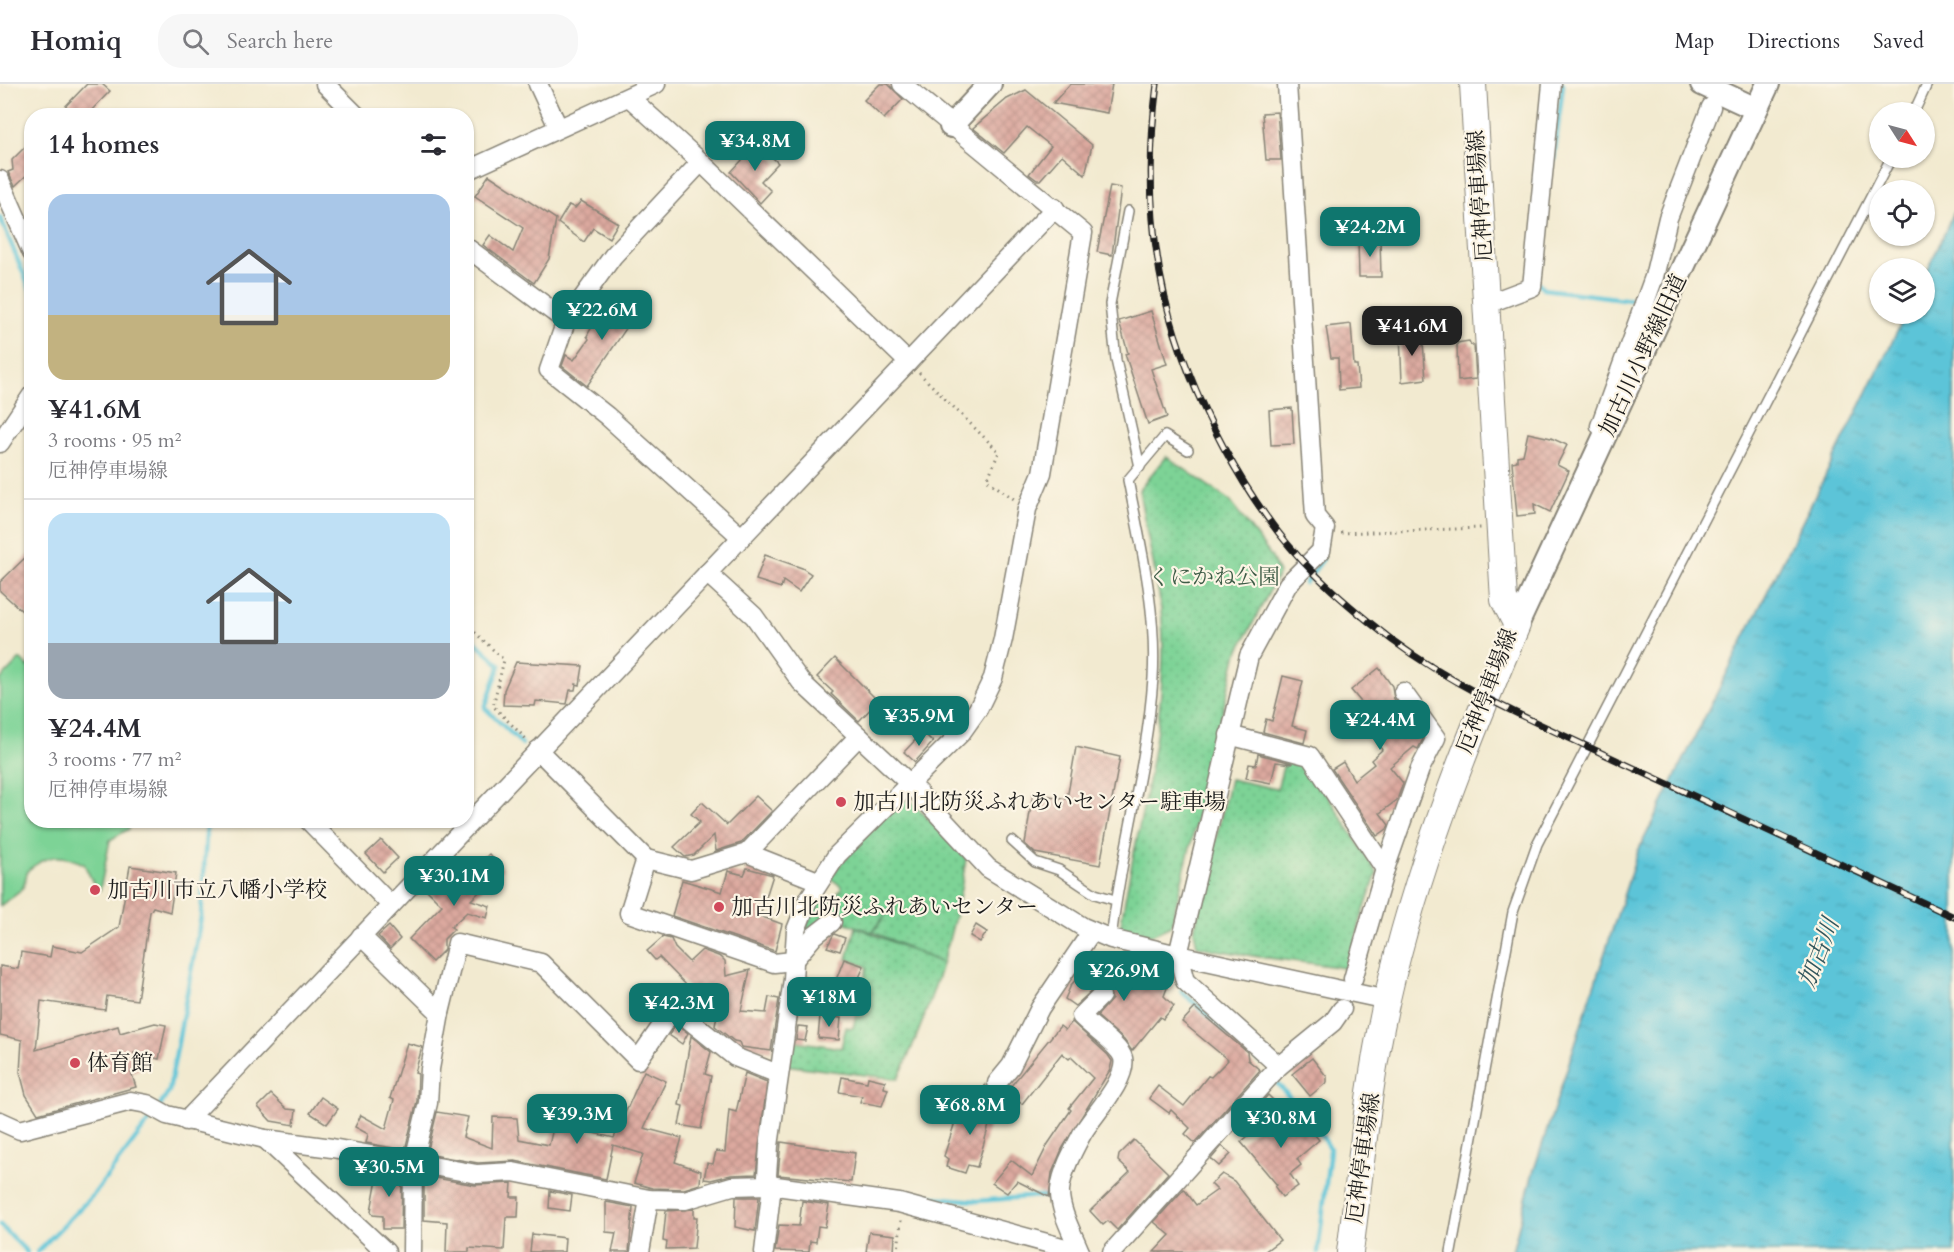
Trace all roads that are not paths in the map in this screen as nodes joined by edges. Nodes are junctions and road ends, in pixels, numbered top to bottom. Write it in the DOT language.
graph roads {
  1 [pos="325,84"];
  2 [pos="538,84"];
  3 [pos="656,84"];
  4 [pos="902,84"];
  5 [pos="990,84"];
  6 [pos="1287,84"];
  7 [pos="1473,84"];
  8 [pos="1552,84"];
  9 [pos="1702,84"];
  10 [pos="1768,84"];
  11 [pos="1927,84"];
  12 [pos="629,97"];
  13 [pos="1919,102"];
  14 [pos="1711,107"];
  15 [pos="349,108"];
  16 [pos="1756,109"];
  17 [pos="951,126"];
  18 [pos="558,127"];
  19 [pos="701,162"];
  20 [pos="474,167"];
  21 [pos="1886,168"];
  22 [pos="0,180"];
  23 [pos="1055,208"];
  24 [pos="1128,210"];
  25 [pos="24,235"];
  26 [pos="474,253"];
  27 [pos="1487,304"];
  28 [pos="566,321"];
  29 [pos="908,362"];
  30 [pos="24,407"];
  31 [pos="0,443"];
  32 [pos="1601,448"];
  33 [pos="1188,450"];
  34 [pos="1140,467"];
  35 [pos="741,537"];
  36 [pos="707,573"];
  37 [pos="1517,625"];
  38 [pos="1403,692"];
  39 [pos="1229,735"];
  40 [pos="859,736"];
  41 [pos="538,750"];
  42 [pos="909,783"];
  43 [pos="474,817"];
  44 [pos="316,828"];
  45 [pos="463,828"];
  46 [pos="1012,841"];
  47 [pos="747,853"];
  48 [pos="646,859"];
  49 [pos="1385,869"];
  50 [pos="818,882"];
  51 [pos="1115,900"];
  52 [pos="390,904"];
  53 [pos="831,922"];
  54 [pos="1092,931"];
  55 [pos="361,936"];
  56 [pos="1111,939"];
  57 [pos="1178,955"];
  58 [pos="793,962"];
  59 [pos="1353,979"];
  60 [pos="1101,996"];
  61 [pos="1387,1000"];
  62 [pos="1342,1009"];
  63 [pos="440,1013"];
  64 [pos="1279,1066"];
  65 [pos="778,1074"];
  66 [pos="997,1083"];
  67 [pos="0,1121"];
  68 [pos="186,1121"];
  69 [pos="265,1139"];
  70 [pos="413,1164"];
  71 [pos="770,1185"];
  72 [pos="649,1199"];
  73 [pos="386,1252"];
  74 [pos="412,1252"];
  75 [pos="640,1252"];
  76 [pos="764,1252"];
  77 [pos="1080,1252"];
  78 [pos="1112,1252"];
  79 [pos="1350,1252"];
  80 [pos="1451,1252"];
  1 -- 15 [label="street"];
  2 -- 18 [label="street"];
  3 -- 12 [label="street"];
  4 -- 17 [label="street"];
  5 -- 17 [label="street"];
  6 -- 39 [label="street"];
  7 -- 27 [label="main road, 厄神停車場線"];
  8 -- 27 [label="street"];
  9 -- 16 [label="street"];
  10 -- 16 [label="street, 加古川小野線旧道"];
  11 -- 13 [label="lane"];
  12 -- 18 [label="street"];
  12 -- 19 [label="street"];
  14 -- 32 [label="street"];
  16 -- 32 [label="street, 加古川小野線旧道"];
  17 -- 23 [label="street"];
  18 -- 20 [label="street"];
  19 -- 28 [label="street"];
  19 -- 29 [label="street"];
  21 -- 80 [label="lane"];
  22 -- 25 [label="street"];
  23 -- 29 [label="street"];
  23 -- 42 [label="street"];
  24 -- 34 [label="lane"];
  26 -- 28 [label="street"];
  27 -- 37 [label="main road, 厄神停車場線"];
  28 -- 35 [label="street"];
  29 -- 35 [label="street"];
  30 -- 31 [label="street"];
  32 -- 37 [label="street, 加古川小野線旧道"];
  33 -- 34 [label="lane"];
  34 -- 51 [label="lane"];
  35 -- 36 [label="street"];
  36 -- 40 [label="street"];
  36 -- 41 [label="street"];
  37 -- 61 [label="main road, 厄神停車場線"];
  38 -- 49 [label="street"];
  39 -- 49 [label="street"];
  39 -- 57 [label="street"];
  40 -- 42 [label="street"];
  40 -- 47 [label="street"];
  41 -- 43 [label="street"];
  41 -- 48 [label="street"];
  42 -- 50 [label="street"];
  42 -- 54 [label="street"];
  44 -- 52 [label="street"];
  45 -- 52 [label="street"];
  46 -- 51 [label="lane"];
  47 -- 48 [label="street"];
  47 -- 50 [label="street"];
  48 -- 58 [label="street"];
  49 -- 59 [label="street"];
  50 -- 58 [label="street"];
  51 -- 56 [label="lane"];
  52 -- 55 [label="street"];
  53 -- 58 [label="street"];
  54 -- 56 [label="street"];
  54 -- 66 [label="street"];
  55 -- 63 [label="street"];
  55 -- 68 [label="street"];
  56 -- 57 [label="street"];
  57 -- 61 [label="street"];
  57 -- 64 [label="street"];
  58 -- 65 [label="street"];
  60 -- 77 [label="street"];
  61 -- 79 [label="main road, 厄神停車場線"];
  62 -- 64 [label="street"];
  63 -- 65 [label="street"];
  63 -- 70 [label="street"];
  64 -- 78 [label="street"];
  65 -- 71 [label="street"];
  67 -- 68 [label="street"];
  68 -- 69 [label="street"];
  69 -- 70 [label="street"];
  69 -- 73 [label="street"];
  70 -- 72 [label="street"];
  70 -- 74 [label="street"];
  71 -- 72 [label="street"];
  71 -- 76 [label="street"];
  71 -- 77 [label="street"];
  72 -- 75 [label="street"];
}
